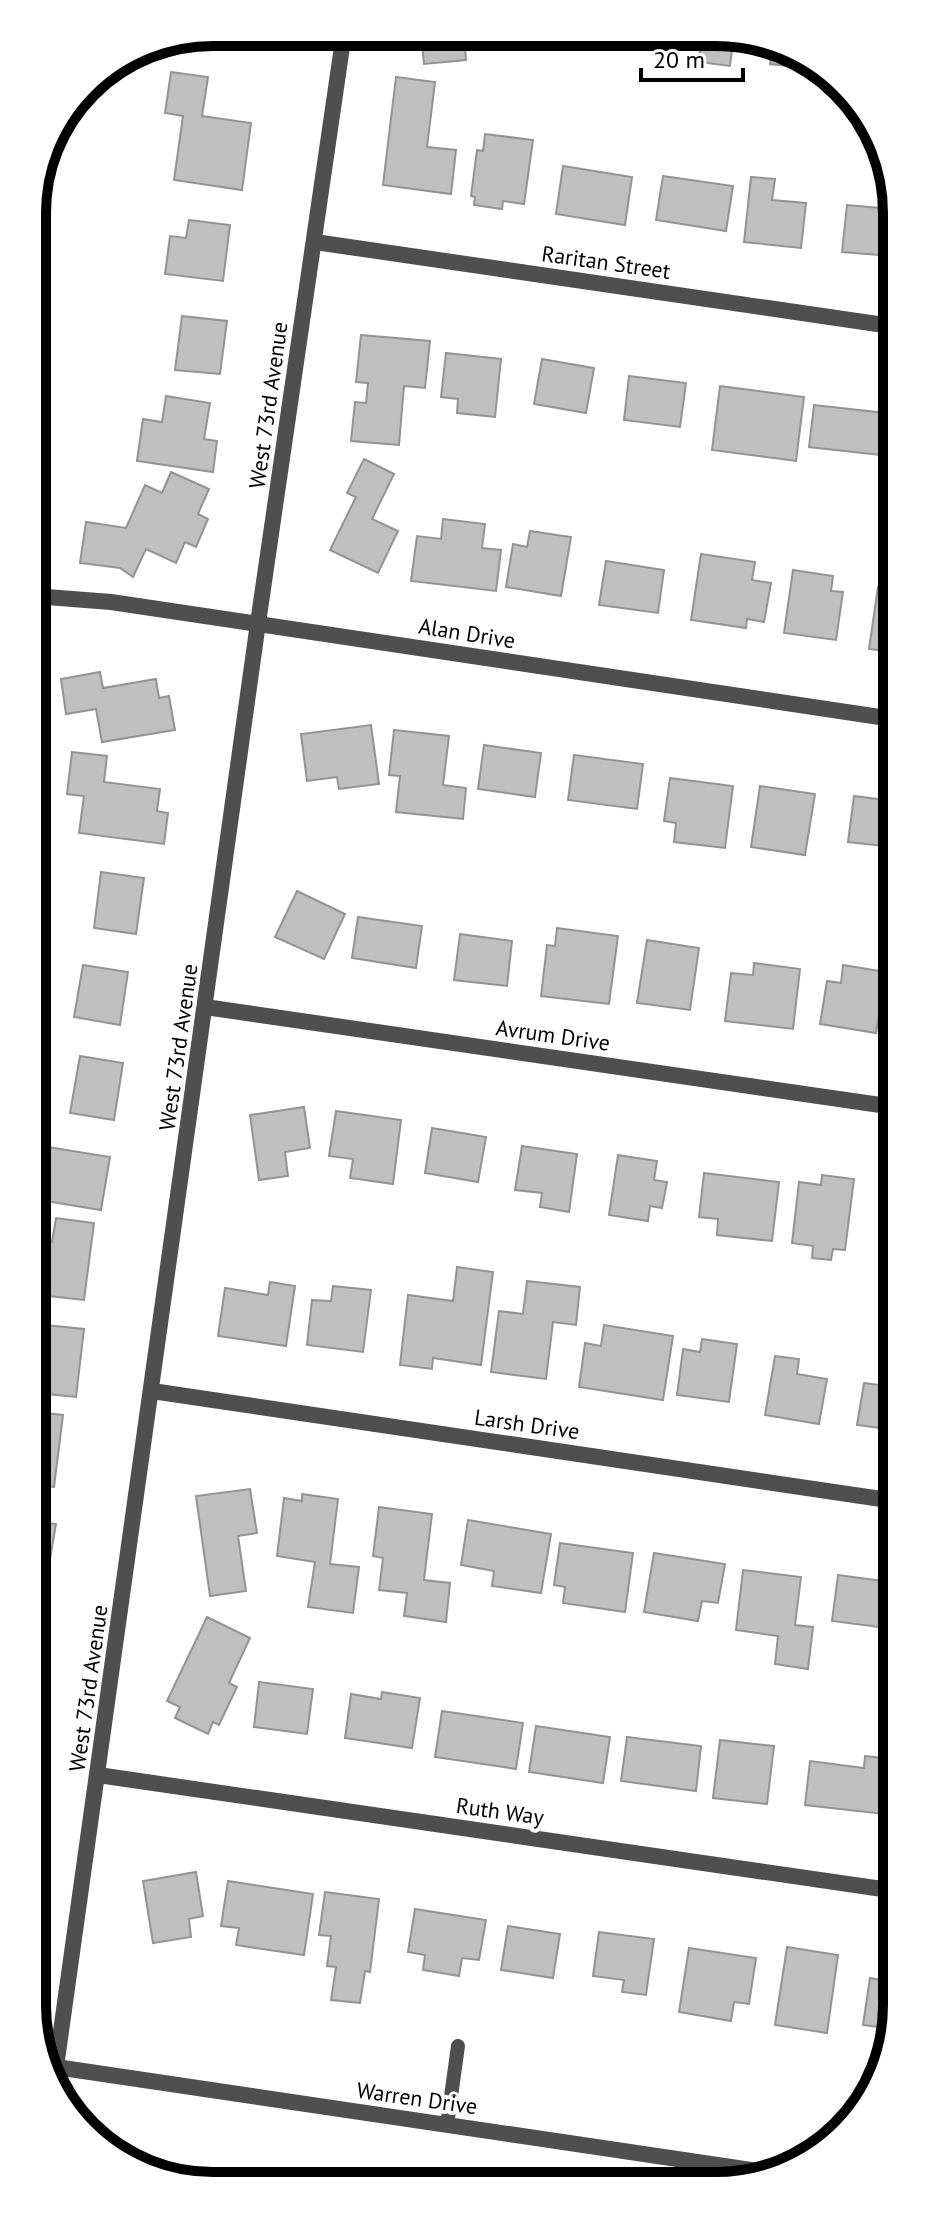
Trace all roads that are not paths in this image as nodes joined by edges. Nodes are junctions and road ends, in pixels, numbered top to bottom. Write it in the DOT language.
graph roads {
  1 [pos="342,46"];
  2 [pos="315,242"];
  3 [pos="883,325"];
  4 [pos="46,597"];
  5 [pos="258,623"];
  6 [pos="883,717"];
  7 [pos="205,1007"];
  8 [pos="883,1105"];
  9 [pos="152,1391"];
  10 [pos="883,1499"];
  11 [pos="98,1775"];
  12 [pos="883,1889"];
  13 [pos="458,2046"];
  14 [pos="57,2062"];
  15 [pos="58,2067"];
  16 [pos="447,2125"];
  17 [pos="745,2169"];
  1 -- 2 [label="street, West 73rd Avenue"];
  2 -- 3 [label="street, Raritan Street"];
  2 -- 5 [label="street, West 73rd Avenue"];
  4 -- 5 [label="street, Alan Drive"];
  5 -- 6 [label="street, Alan Drive"];
  5 -- 7 [label="street, West 73rd Avenue"];
  7 -- 8 [label="street, Avrum Drive"];
  7 -- 9 [label="street, West 73rd Avenue"];
  9 -- 10 [label="street, Larsh Drive"];
  9 -- 11 [label="street, West 73rd Avenue"];
  11 -- 12 [label="street, Ruth Way"];
  11 -- 14 [label="street, West 73rd Avenue"];
  13 -- 16 [label="lane"];
  15 -- 16 [label="street, Warren Drive"];
  16 -- 17 [label="street, Warren Drive"];
}
